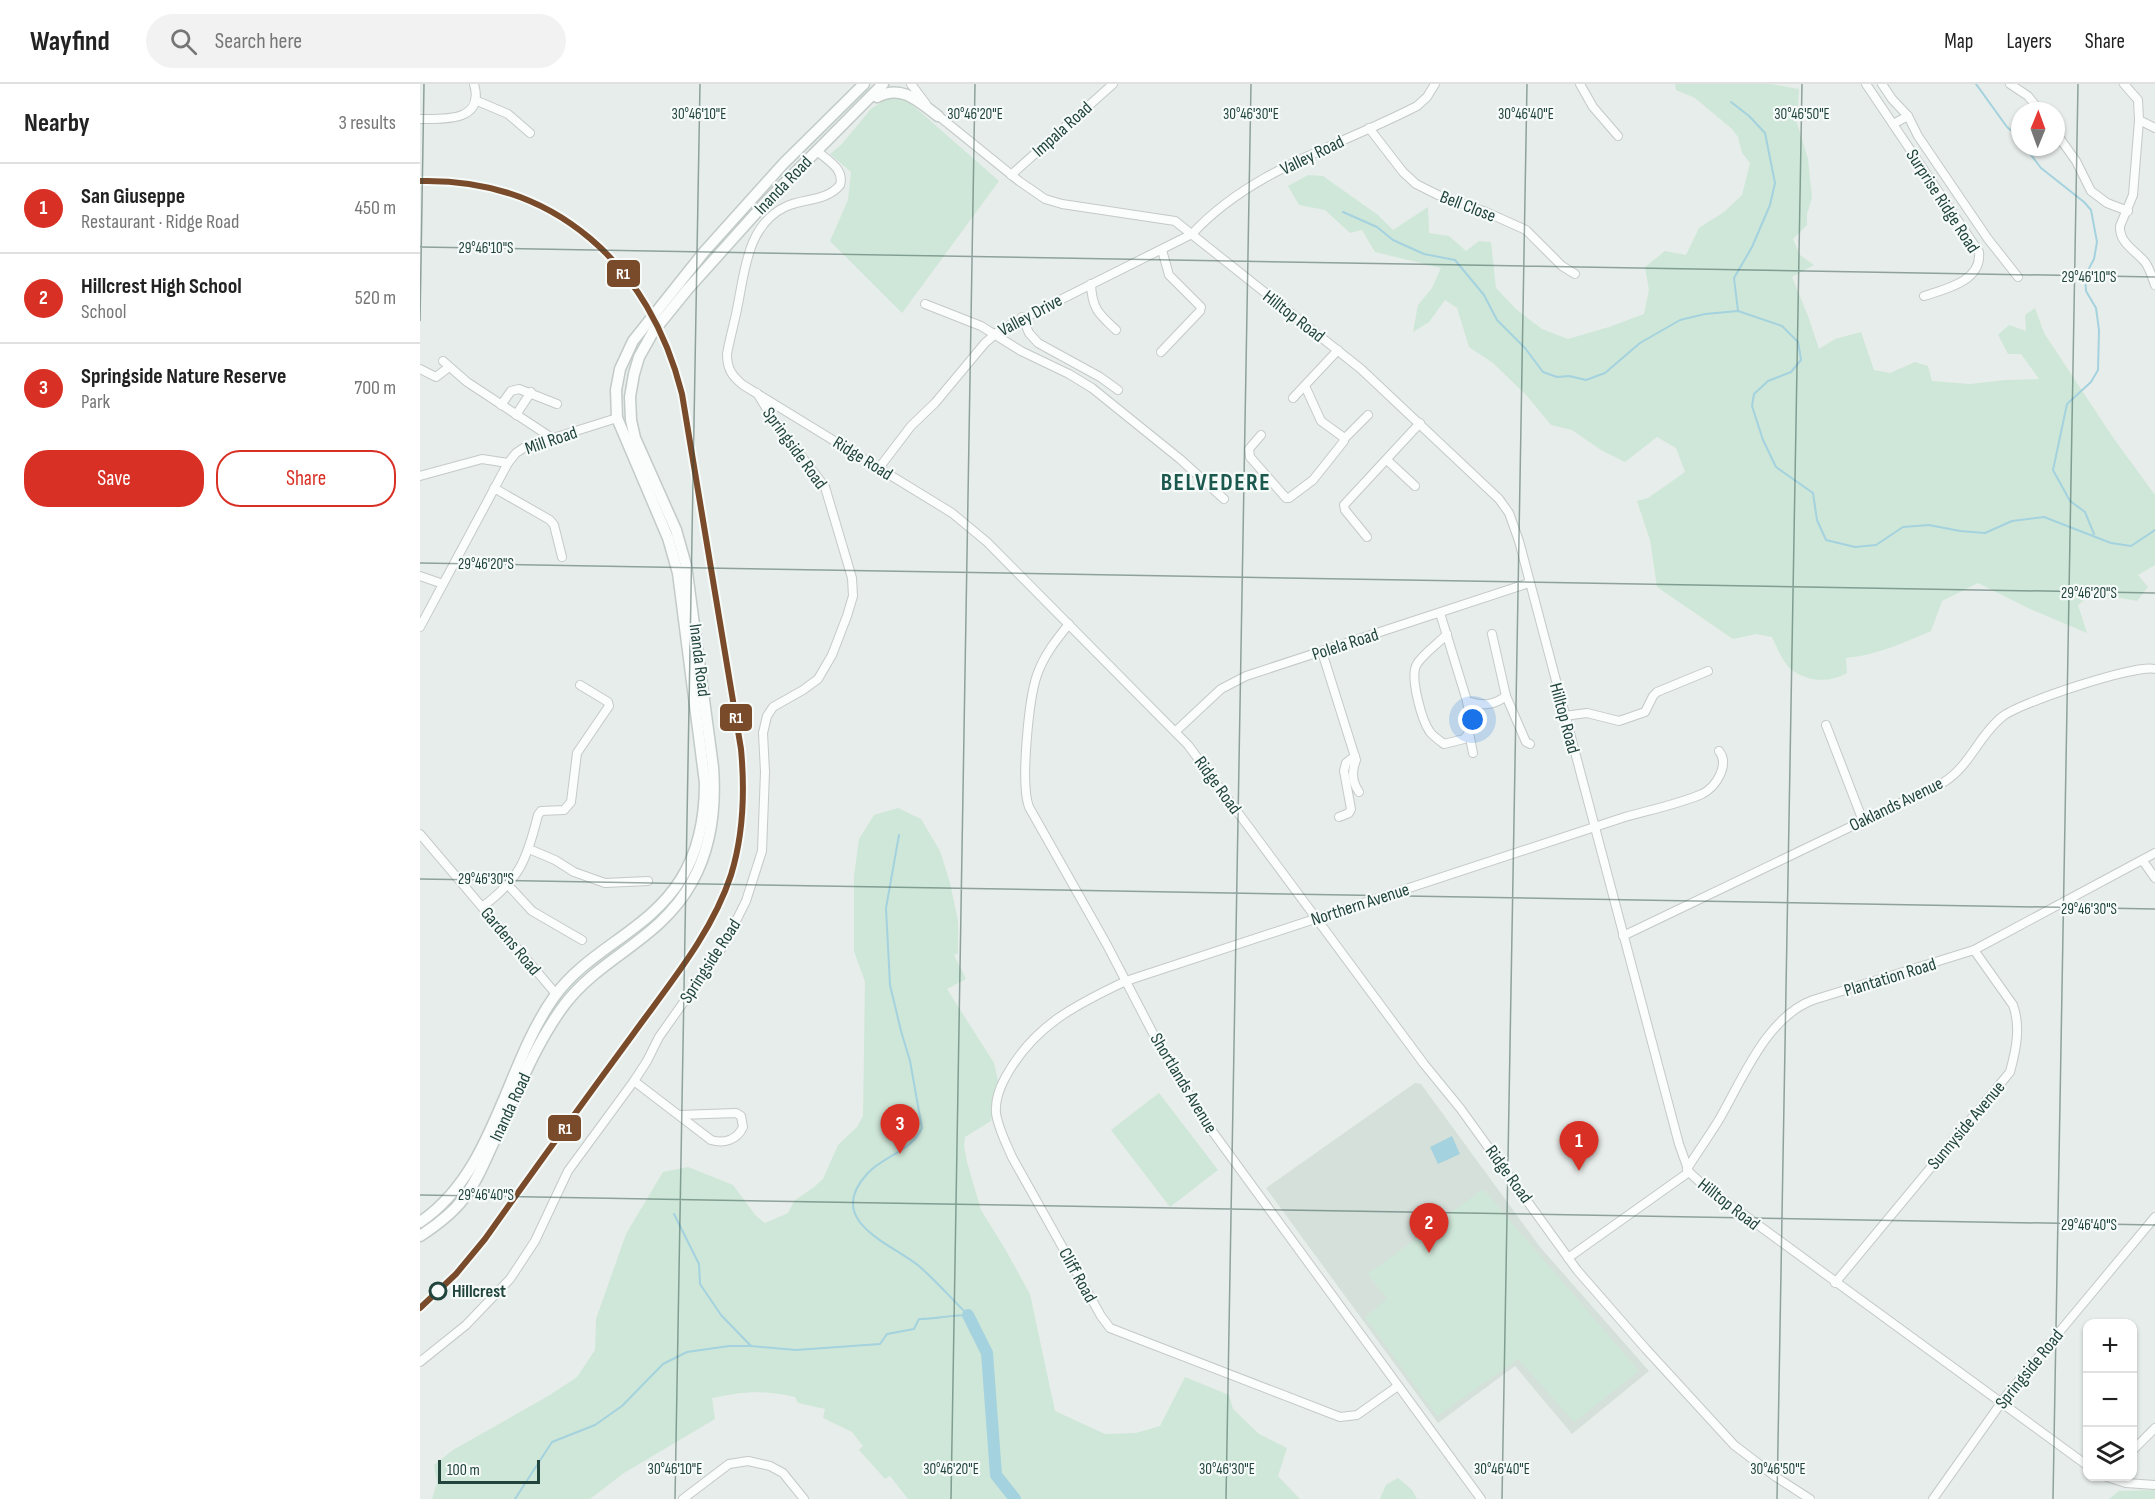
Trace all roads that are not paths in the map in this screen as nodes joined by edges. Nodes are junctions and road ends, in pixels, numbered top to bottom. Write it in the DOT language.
graph roads {
  1 [pos="474,84"];
  2 [pos="864,84"];
  3 [pos="883,84"];
  4 [pos="911,84"];
  5 [pos="1113,84"];
  6 [pos="1435,84"];
  7 [pos="1580,84"];
  8 [pos="1866,84"];
  9 [pos="1882,84"];
  10 [pos="2010,84"];
  11 [pos="2124,84"];
  12 [pos="475,100"];
  13 [pos="2033,102"];
  14 [pos="860,109"];
  15 [pos="938,116"];
  16 [pos="1908,116"];
  17 [pos="420,119"];
  18 [pos="2139,120"];
  19 [pos="1893,124"];
  20 [pos="1370,128"];
  21 [pos="2155,129"];
  22 [pos="530,133"];
  23 [pos="1618,136"];
  24 [pos="2065,146"];
  25 [pos="817,151"];
  26 [pos="1011,175"];
  27 [pos="2128,211"];
  28 [pos="1192,234"];
  29 [pos="1162,250"];
  30 [pos="1575,274"];
  31 [pos="2018,277"];
  32 [pos="1091,284"];
  33 [pos="2155,285"];
  34 [pos="1924,296"];
  35 [pos="926,304"];
  36 [pos="1022,317"];
  37 [pos="1116,330"];
  38 [pos="993,335"];
  39 [pos="1338,350"];
  40 [pos="1161,352"];
  41 [pos="420,369"];
  42 [pos="1305,386"];
  43 [pos="1118,390"];
  44 [pos="531,392"];
  45 [pos="756,392"];
  46 [pos="1293,398"];
  47 [pos="557,404"];
  48 [pos="501,405"];
  49 [pos="516,415"];
  50 [pos="1368,415"];
  51 [pos="617,418"];
  52 [pos="1420,423"];
  53 [pos="1260,435"];
  54 [pos="552,438"];
  55 [pos="1344,440"];
  56 [pos="1387,460"];
  57 [pos="508,463"];
  58 [pos="879,468"];
  59 [pos="420,476"];
  60 [pos="1414,486"];
  61 [pos="494,488"];
  62 [pos="1224,499"];
  63 [pos="1367,537"];
  64 [pos="562,557"];
  65 [pos="420,576"];
  66 [pos="443,584"];
  67 [pos="1529,584"];
  68 [pos="1440,613"];
  69 [pos="1069,624"];
  70 [pos="420,627"];
  71 [pos="1447,634"];
  72 [pos="1492,634"];
  73 [pos="1322,652"];
  74 [pos="2155,669"];
  75 [pos="1708,671"];
  76 [pos="580,685"];
  77 [pos="1506,696"];
  78 [pos="1467,701"];
  79 [pos="1564,716"];
  80 [pos="1826,725"];
  81 [pos="1176,731"];
  82 [pos="1469,733"];
  83 [pos="1530,744"];
  84 [pos="1719,751"];
  85 [pos="1473,753"];
  86 [pos="1354,756"];
  87 [pos="1359,792"];
  88 [pos="1339,817"];
  89 [pos="1863,821"];
  90 [pos="1594,827"];
  91 [pos="420,834"];
  92 [pos="529,849"];
  93 [pos="2155,853"];
  94 [pos="2143,861"];
  95 [pos="2155,878"];
  96 [pos="648,880"];
  97 [pos="508,885"];
  98 [pos="482,907"];
  99 [pos="1317,918"];
  100 [pos="1623,936"];
  101 [pos="582,940"];
  102 [pos="1974,950"];
  103 [pos="1126,981"];
  104 [pos="556,994"];
  105 [pos="634,1081"];
  106 [pos="679,1115"];
  107 [pos="1688,1170"];
  108 [pos="2155,1217"];
  109 [pos="420,1222"];
  110 [pos="420,1236"];
  111 [pos="1568,1258"];
  112 [pos="1836,1282"];
  113 [pos="420,1362"];
  114 [pos="1398,1386"];
  115 [pos="2001,1403"];
  116 [pos="2155,1428"];
  117 [pos="2137,1447"];
  118 [pos="2083,1462"];
  119 [pos="2130,1481"];
  120 [pos="2155,1485"];
  121 [pos="683,1499"];
  122 [pos="804,1499"];
  123 [pos="1481,1499"];
  124 [pos="1810,1499"];
  125 [pos="1933,1499"];
  1 -- 12 [label="street"];
  2 -- 51 [label="main road, Inanda Road"];
  3 -- 14 [label="main road, Inanda Road"];
  4 -- 15 [label="street, Hilltop Road"];
  5 -- 26 [label="street, Impala Road"];
  6 -- 20 [label="street, Valley Road"];
  7 -- 23 [label="street"];
  8 -- 19 [label="street, Surprise Ridge Road"];
  9 -- 16 [label="street"];
  10 -- 13 [label="street"];
  11 -- 18 [label="street"];
  12 -- 17 [label="street"];
  12 -- 22 [label="street"];
  14 -- 15 [label="main road"];
  14 -- 25 [label="main road, Inanda Road"];
  15 -- 26 [label="street, Hilltop Road"];
  16 -- 19 [label="street"];
  16 -- 31 [label="street"];
  18 -- 21 [label="street"];
  18 -- 27 [label="street"];
  19 -- 34 [label="street, Surprise Ridge Road"];
  20 -- 28 [label="street, Valley Road"];
  20 -- 30 [label="street, Bell Close"];
  24 -- 27 [label="street"];
  25 -- 45 [label="street, Ridge Road"];
  25 -- 110 [label="main road, Inanda Road"];
  26 -- 28 [label="street, Hilltop Road"];
  27 -- 33 [label="street"];
  28 -- 29 [label="street, Valley Drive"];
  28 -- 39 [label="street, Hilltop Road"];
  29 -- 32 [label="street, Valley Drive"];
  29 -- 40 [label="street"];
  32 -- 36 [label="street, Valley Drive"];
  32 -- 37 [label="street"];
  35 -- 38 [label="street"];
  36 -- 38 [label="street, Valley Drive"];
  36 -- 43 [label="street"];
  38 -- 58 [label="street, Valley Drive"];
  38 -- 62 [label="street"];
  39 -- 42 [label="street"];
  39 -- 52 [label="street, Hilltop Road"];
  41 -- 48 [label="street"];
  42 -- 46 [label="street"];
  42 -- 55 [label="street"];
  44 -- 47 [label="street"];
  44 -- 48 [label="street"];
  44 -- 49 [label="street"];
  45 -- 58 [label="street, Ridge Road"];
  45 -- 105 [label="street, Springside Road"];
  48 -- 49 [label="street"];
  49 -- 54 [label="street"];
  50 -- 55 [label="street"];
  51 -- 54 [label="street, Mill Road"];
  51 -- 104 [label="main road, Inanda Road"];
  52 -- 56 [label="street"];
  52 -- 67 [label="street, Hilltop Road"];
  53 -- 55 [label="street"];
  54 -- 57 [label="street, Mill Road"];
  56 -- 60 [label="street"];
  56 -- 63 [label="street"];
  57 -- 59 [label="street, Mill Road"];
  57 -- 61 [label="street"];
  58 -- 69 [label="street, Ridge Road"];
  61 -- 64 [label="street"];
  61 -- 66 [label="street"];
  65 -- 66 [label="street"];
  66 -- 70 [label="street"];
  67 -- 68 [label="street, Polela Road"];
  67 -- 79 [label="street, Hilltop Road"];
  68 -- 71 [label="street"];
  68 -- 73 [label="street, Polela Road"];
  69 -- 81 [label="street, Ridge Road"];
  69 -- 103 [label="street, Shortlands Avenue"];
  71 -- 78 [label="street"];
  71 -- 82 [label="street"];
  72 -- 77 [label="street"];
  73 -- 81 [label="street, Polela Road"];
  73 -- 86 [label="street"];
  74 -- 89 [label="street, Oaklands Avenue"];
  75 -- 79 [label="street"];
  76 -- 92 [label="street"];
  77 -- 78 [label="street"];
  77 -- 83 [label="street"];
  78 -- 82 [label="street"];
  79 -- 90 [label="street, Hilltop Road"];
  80 -- 89 [label="street"];
  81 -- 99 [label="street, Ridge Road"];
  82 -- 85 [label="street"];
  84 -- 90 [label="street, Northern Avenue"];
  86 -- 87 [label="street"];
  86 -- 88 [label="street"];
  89 -- 100 [label="street, Oaklands Avenue"];
  90 -- 99 [label="street, Northern Avenue"];
  90 -- 100 [label="street, Hilltop Road"];
  91 -- 98 [label="street, Gardens Road"];
  92 -- 96 [label="street"];
  92 -- 97 [label="street"];
  93 -- 94 [label="street, Plantation Road"];
  94 -- 95 [label="street"];
  94 -- 102 [label="street, Plantation Road"];
  97 -- 98 [label="street"];
  97 -- 101 [label="street"];
  98 -- 104 [label="street, Gardens Road"];
  99 -- 103 [label="street, Northern Avenue"];
  99 -- 111 [label="street, Ridge Road"];
  100 -- 107 [label="street, Hilltop Road"];
  102 -- 107 [label="street, Plantation Road"];
  102 -- 112 [label="street, Sunnyside Avenue"];
  103 -- 114 [label="street, Shortlands Avenue"];
  103 -- 114 [label="street, Cliff Road"];
  104 -- 109 [label="main road, Inanda Road"];
  105 -- 106 [label="street"];
  105 -- 113 [label="street, Springside Road"];
  106 -- 106 [label="street"];
  107 -- 111 [label="street, Plantation Road"];
  107 -- 112 [label="street, Hilltop Road"];
  108 -- 115 [label="street, Springside Road"];
  111 -- 124 [label="street, Ridge Road"];
  112 -- 115 [label="street, Hilltop Road"];
  114 -- 123 [label="street, Shortlands Avenue"];
  115 -- 118 [label="street, Hilltop Road"];
  115 -- 125 [label="street, Springside Road"];
  116 -- 117 [label="street"];
  119 -- 120 [label="street"];
  121 -- 122 [label="street"];
}
